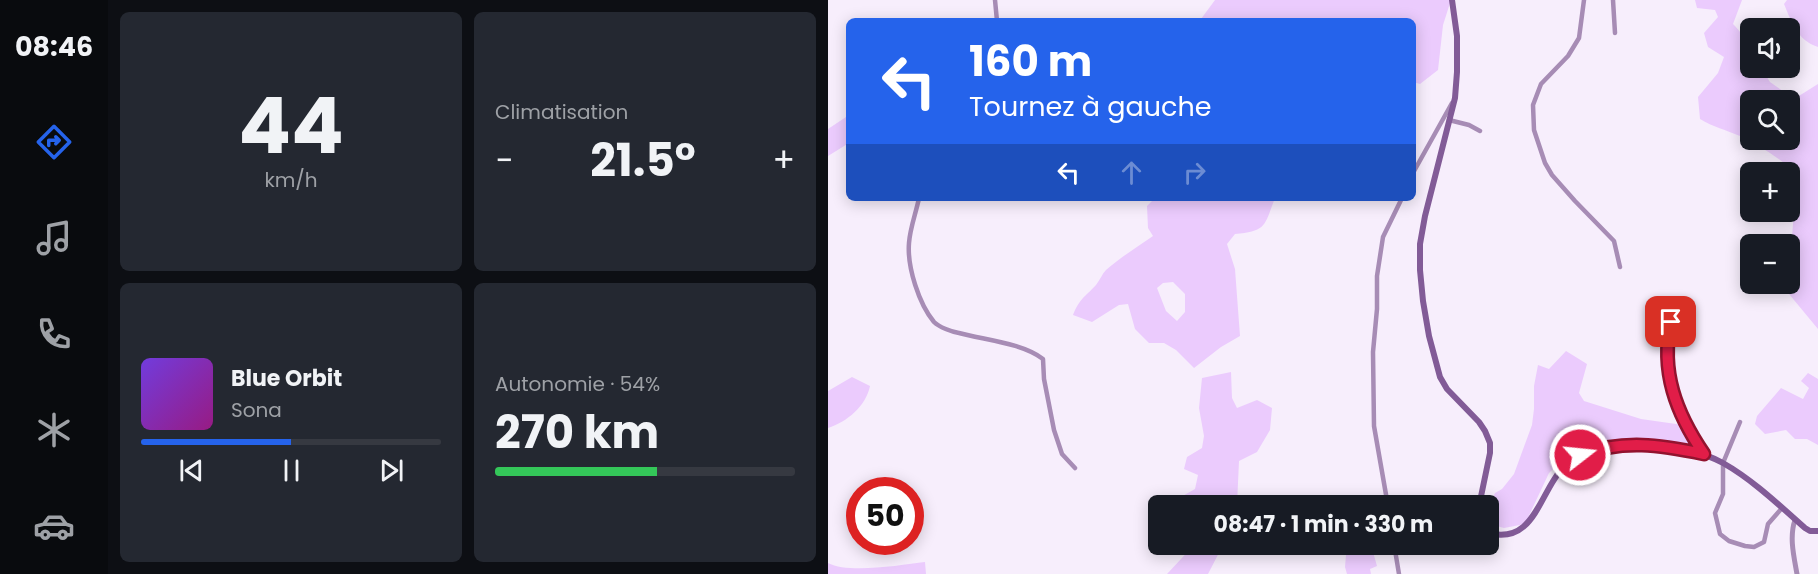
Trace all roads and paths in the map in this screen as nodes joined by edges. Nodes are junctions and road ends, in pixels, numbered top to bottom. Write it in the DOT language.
graph roads {
  1 [pos="995,0"];
  2 [pos="1452,0"];
  3 [pos="1584,0"];
  4 [pos="1613,0"];
  5 [pos="997,18"];
  6 [pos="1615,33"];
  7 [pos="1455,98"];
  8 [pos="1449,120"];
  9 [pos="1480,131"];
  10 [pos="1416,168"];
  11 [pos="919,201"];
  12 [pos="1401,201"];
  13 [pos="1620,267"];
  14 [pos="1680,302"];
  15 [pos="1740,422"];
  16 [pos="1704,454"];
  17 [pos="1723,463"];
  18 [pos="1075,468"];
  19 [pos="1386,495"];
  20 [pos="1481,495"];
  21 [pos="1782,508"];
  22 [pos="1795,520"];
  23 [pos="1818,531"];
  24 [pos="1499,533"];
  25 [pos="1396,555"];
  26 [pos="1399,574"];
  27 [pos="1797,574"];
  1 -- 5 [label="street"];
  2 -- 7 [label="main road"];
  3 -- 13 [label="street"];
  4 -- 6 [label="street"];
  7 -- 8 [label="main road"];
  7 -- 10 [label="street"];
  8 -- 9 [label="street"];
  8 -- 20 [label="main road"];
  11 -- 18 [label="street"];
  12 -- 19 [label="street"];
  14 -- 16 [label="street"];
  15 -- 17 [label="street"];
  16 -- 17 [label="main road"];
  16 -- 24 [label="main road"];
  17 -- 21 [label="main road"];
  17 -- 21 [label="street"];
  21 -- 22 [label="main road"];
  22 -- 23 [label="main road"];
  22 -- 27 [label="street"];
  25 -- 26 [label="street"];
}
